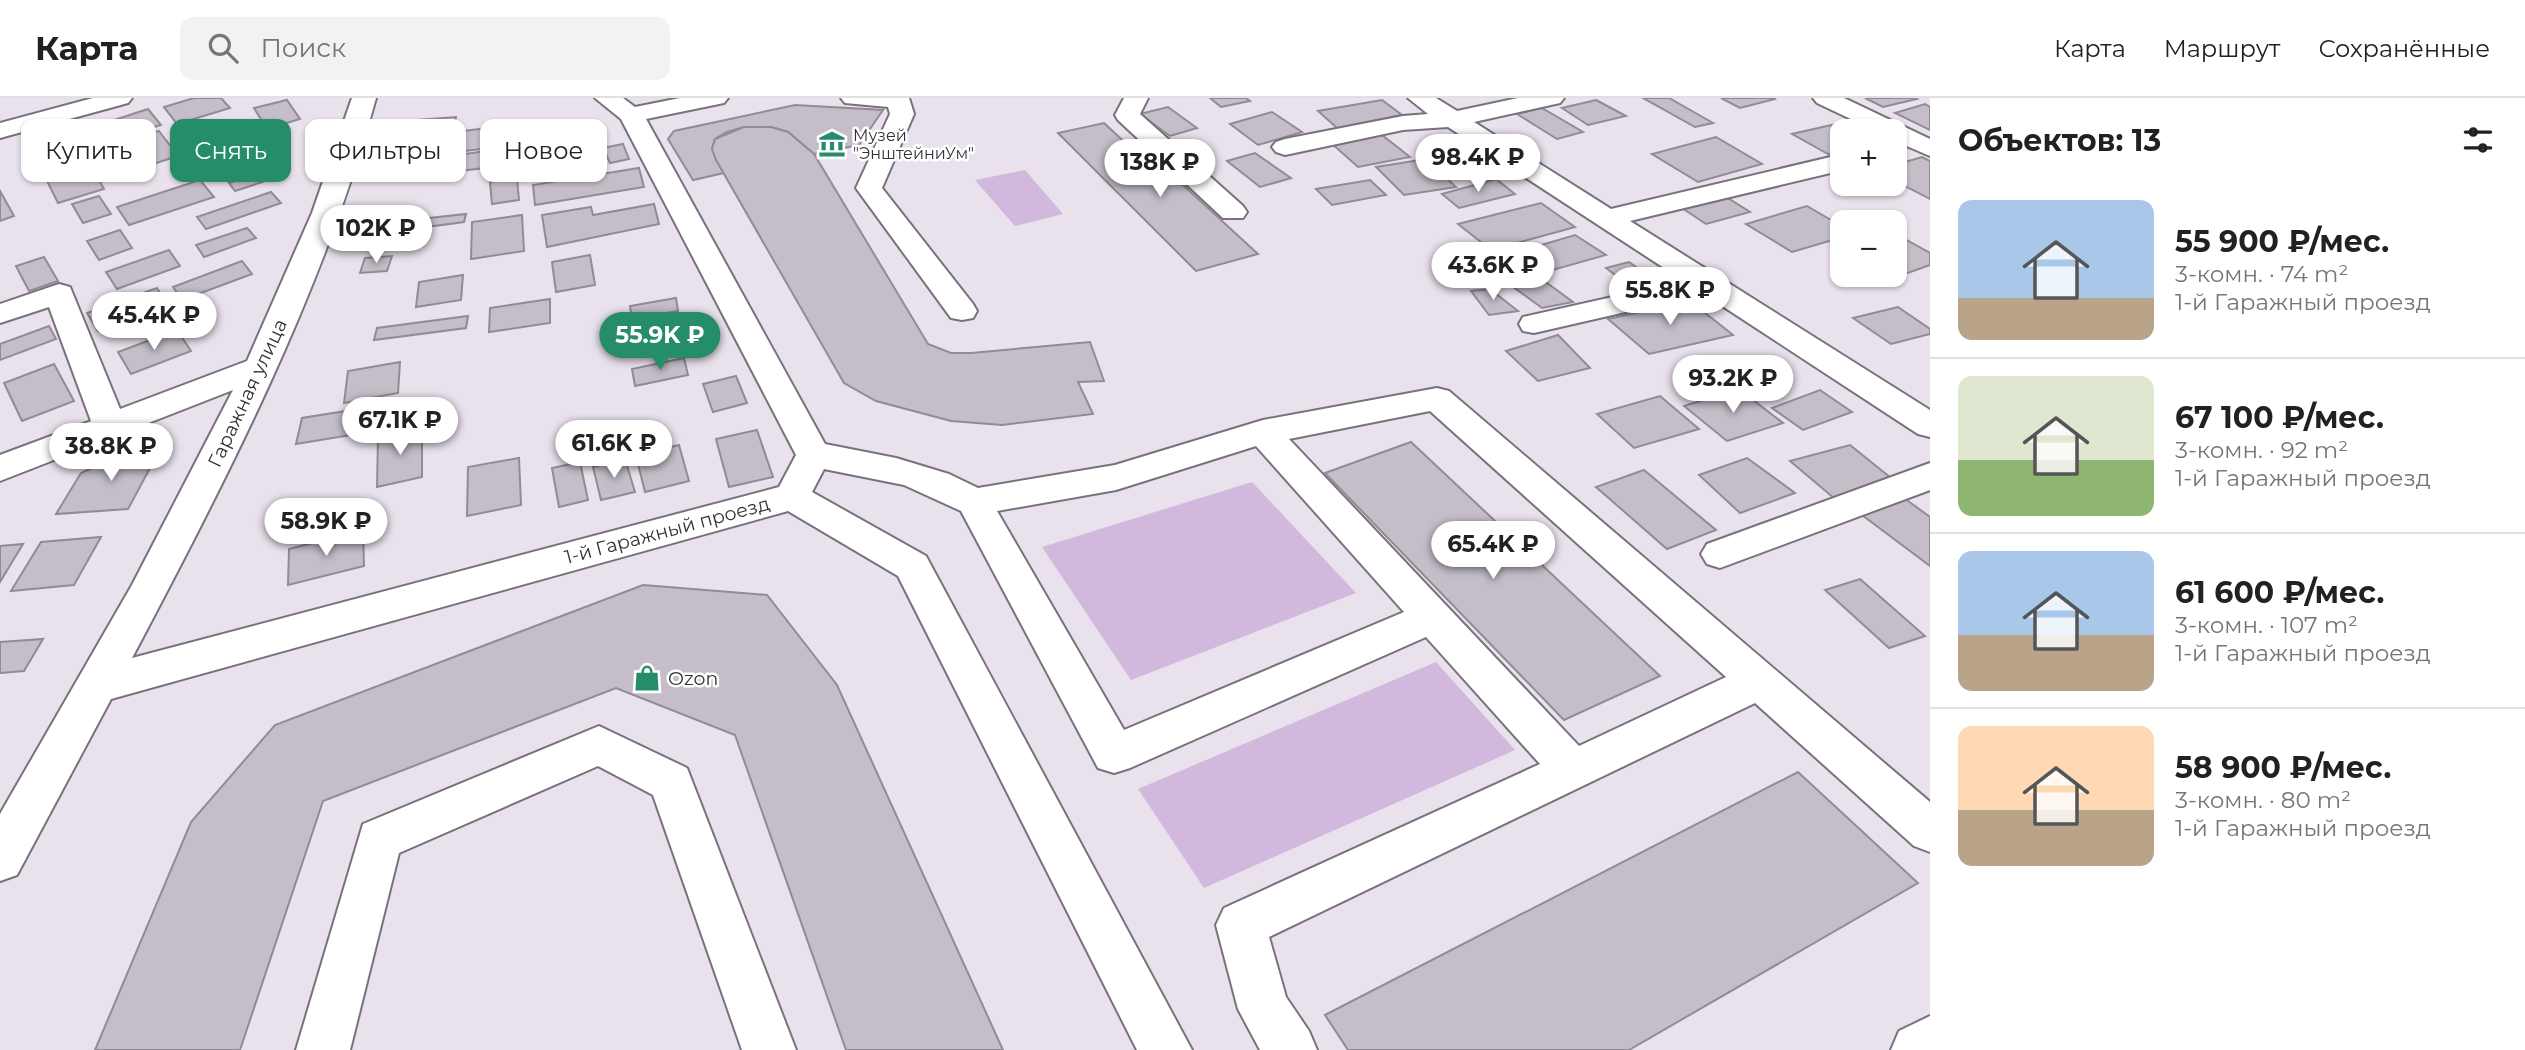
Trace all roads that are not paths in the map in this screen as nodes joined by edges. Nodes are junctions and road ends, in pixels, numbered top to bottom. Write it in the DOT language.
graph roads {
  1 [pos="120,98"];
  2 [pos="364,98"];
  3 [pos="716,98"];
  4 [pos="853,98"];
  5 [pos="1136,98"];
  6 [pos="1420,98"];
  7 [pos="1552,98"];
  8 [pos="1825,98"];
  9 [pos="619,107"];
  10 [pos="1454,119"];
  11 [pos="1870,119"];
  12 [pos="0,131"];
  13 [pos="1907,137"];
  14 [pos="1925,146"];
  15 [pos="1284,147"];
  16 [pos="1907,148"];
  17 [pos="1830,165"];
  18 [pos="1233,212"];
  19 [pos="1607,218"];
  20 [pos="1710,284"];
  21 [pos="962,311"];
  22 [pos="0,314"];
  23 [pos="1534,324"];
  24 [pos="261,367"];
  25 [pos="110,426"];
  26 [pos="1930,426"];
  27 [pos="1263,432"];
  28 [pos="813,455"];
  29 [pos="0,469"];
  30 [pos="1930,476"];
  31 [pos="792,496"];
  32 [pos="974,502"];
  33 [pos="1720,554"];
  34 [pos="1433,617"];
  35 [pos="1759,681"];
  36 [pos="97,685"];
  37 [pos="1573,770"];
  38 [pos="1930,831"];
  39 [pos="0,859"];
  40 [pos="1930,1042"];
  41 [pos="323,1050"];
  42 [pos="769,1050"];
  43 [pos="1165,1050"];
  44 [pos="1290,1050"];
  45 [pos="1918,1050"];
  1 -- 12 [label="street"];
  2 -- 24 [label="street, Гаражная улица"];
  3 -- 9 [label="street"];
  4 -- 21 [label="street"];
  5 -- 18 [label="street"];
  6 -- 10 [label="street"];
  7 -- 10 [label="street"];
  8 -- 11 [label="street"];
  9 -- 28 [label="street"];
  10 -- 15 [label="street"];
  10 -- 19 [label="street"];
  13 -- 14 [label="street"];
  14 -- 16 [label="street"];
  17 -- 19 [label="street"];
  19 -- 20 [label="street"];
  20 -- 23 [label="street"];
  20 -- 26 [label="street"];
  22 -- 25 [label="street"];
  24 -- 25 [label="street"];
  24 -- 36 [label="street, Гаражная улица"];
  25 -- 29 [label="street"];
  27 -- 32 [label="street"];
  27 -- 34 [label="street"];
  27 -- 35 [label="street"];
  28 -- 31 [label="street, 1-й Гаражный проезд"];
  28 -- 32 [label="street"];
  30 -- 33 [label="street"];
  31 -- 36 [label="street, 1-й Гаражный проезд"];
  31 -- 43 [label="street"];
  32 -- 34 [label="street"];
  34 -- 37 [label="street"];
  35 -- 37 [label="street"];
  35 -- 38 [label="street"];
  36 -- 39 [label="street, Гаражная улица"];
  37 -- 44 [label="street"];
  40 -- 45 [label="street"];
  41 -- 42 [label="street"];
}
